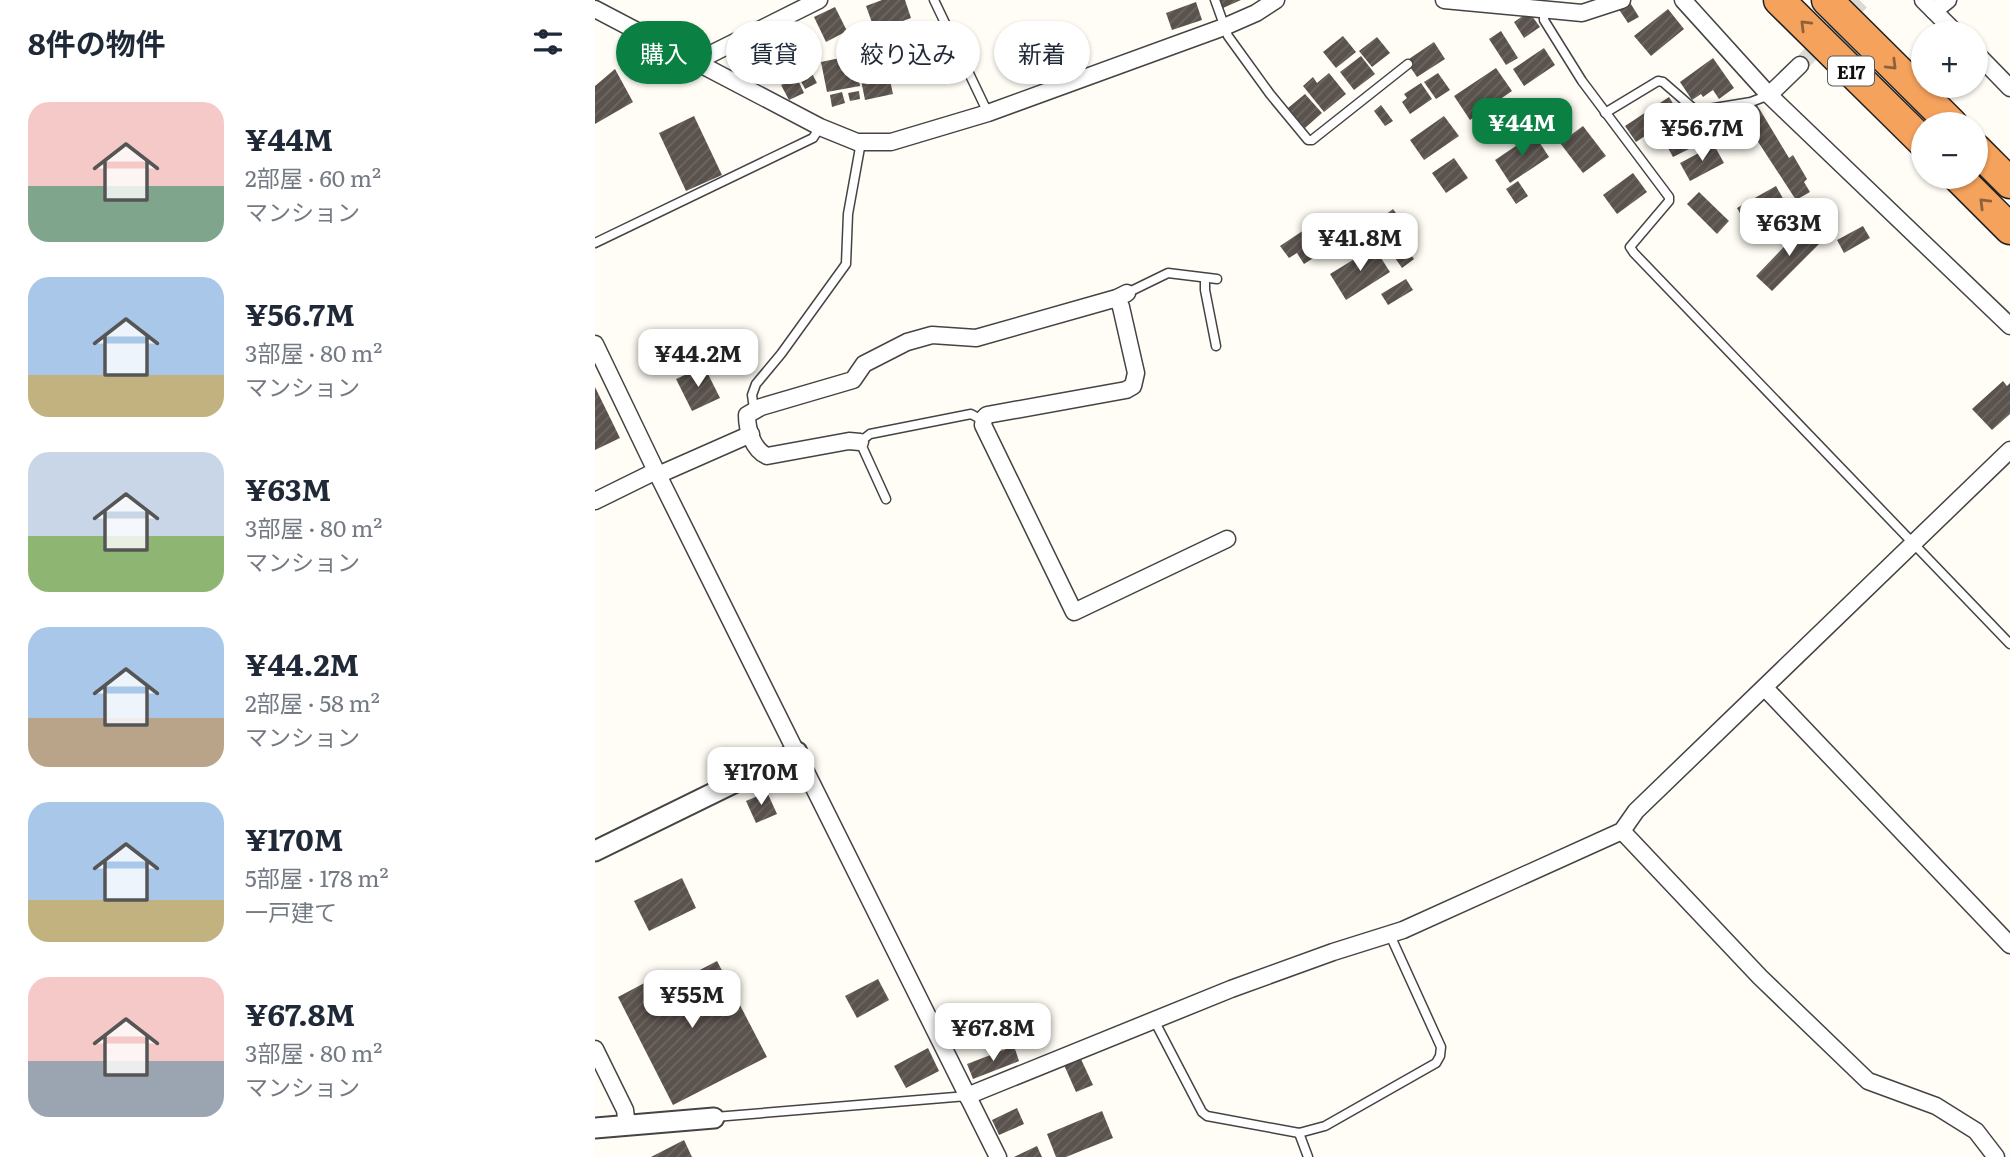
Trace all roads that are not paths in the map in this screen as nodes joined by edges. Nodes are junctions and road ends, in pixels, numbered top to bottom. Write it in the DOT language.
graph roads {
  1 [pos="819,0"];
  2 [pos="934,0"];
  3 [pos="1215,0"];
  4 [pos="1276,0"];
  5 [pos="1444,0"];
  6 [pos="1622,0"];
  7 [pos="1683,0"];
  8 [pos="1779,0"];
  9 [pos="1826,0"];
  10 [pos="1948,0"];
  11 [pos="1524,4"];
  12 [pos="1928,5"];
  13 [pos="595,9"];
  14 [pos="1544,10"];
  15 [pos="618,21"];
  16 [pos="1944,21"];
  17 [pos="1224,27"];
  18 [pos="712,53"];
  19 [pos="1408,64"];
  20 [pos="1800,65"];
  21 [pos="1988,65"];
  22 [pos="712,70"];
  23 [pos="2010,88"];
  24 [pos="1769,95"];
  25 [pos="1940,112"];
  26 [pos="988,113"];
  27 [pos="1605,113"];
  28 [pos="820,127"];
  29 [pos="1911,130"];
  30 [pos="861,142"];
  31 [pos="1988,161"];
  32 [pos="2010,183"];
  33 [pos="1970,189"];
  34 [pos="2010,229"];
  35 [pos="595,243"];
  36 [pos="1205,278"];
  37 [pos="1217,279"];
  38 [pos="1122,295"];
  39 [pos="2010,326"];
  40 [pos="595,344"];
  41 [pos="1216,346"];
  42 [pos="754,409"];
  43 [pos="984,421"];
  44 [pos="751,434"];
  45 [pos="860,442"];
  46 [pos="2010,450"];
  47 [pos="657,473"];
  48 [pos="886,499"];
  49 [pos="595,501"];
  50 [pos="1227,539"];
  51 [pos="1913,546"];
  52 [pos="2010,643"];
  53 [pos="1765,688"];
  54 [pos="797,752"];
  55 [pos="1622,831"];
  56 [pos="595,851"];
  57 [pos="1389,935"];
  58 [pos="2010,945"];
  59 [pos="1154,1020"];
  60 [pos="595,1049"];
  61 [pos="967,1096"];
  62 [pos="715,1118"];
  63 [pos="627,1125"];
  64 [pos="595,1128"];
  65 [pos="1299,1133"];
  66 [pos="997,1157"];
  67 [pos="1308,1157"];
  68 [pos="1996,1157"];
  1 -- 18 [label="street"];
  2 -- 26 [label="lane"];
  3 -- 17 [label="lane"];
  4 -- 17 [label="street"];
  5 -- 11 [label="street"];
  6 -- 14 [label="street"];
  7 -- 24 [label="street"];
  29 -- 8 [label="highway, E17, one-way"];
  9 -- 25 [label="highway, E17, one-way"];
  10 -- 12 [label="street"];
  11 -- 14 [label="street"];
  12 -- 16 [label="street"];
  13 -- 15 [label="street"];
  14 -- 27 [label="lane"];
  17 -- 19 [label="lane"];
  17 -- 26 [label="street"];
  20 -- 24 [label="street"];
  21 -- 23 [label="street"];
  22 -- 28 [label="street"];
  24 -- 27 [label="lane"];
  24 -- 39 [label="street"];
  26 -- 30 [label="street"];
  27 -- 51 [label="lane"];
  28 -- 30 [label="street"];
  28 -- 35 [label="lane"];
  30 -- 42 [label="lane"];
  31 -- 32 [label="highway"];
  34 -- 33 [label="highway, one-way"];
  36 -- 37 [label="lane"];
  36 -- 38 [label="lane"];
  36 -- 41 [label="lane"];
  38 -- 42 [label="street"];
  38 -- 43 [label="street"];
  40 -- 47 [label="street"];
  42 -- 44 [label="street"];
  43 -- 45 [label="lane"];
  43 -- 50 [label="street"];
  44 -- 45 [label="street"];
  44 -- 47 [label="street"];
  45 -- 48 [label="lane"];
  46 -- 51 [label="street"];
  47 -- 49 [label="street"];
  47 -- 54 [label="street"];
  51 -- 52 [label="lane"];
  51 -- 53 [label="street"];
  53 -- 55 [label="street"];
  53 -- 58 [label="street"];
  54 -- 56 [label="street"];
  54 -- 61 [label="street"];
  55 -- 57 [label="street"];
  55 -- 68 [label="street"];
  57 -- 59 [label="street"];
  57 -- 65 [label="lane"];
  59 -- 61 [label="street"];
  59 -- 65 [label="lane"];
  60 -- 63 [label="street"];
  61 -- 62 [label="lane"];
  61 -- 66 [label="street"];
  62 -- 63 [label="street"];
  63 -- 64 [label="street"];
  65 -- 67 [label="lane"];
}
